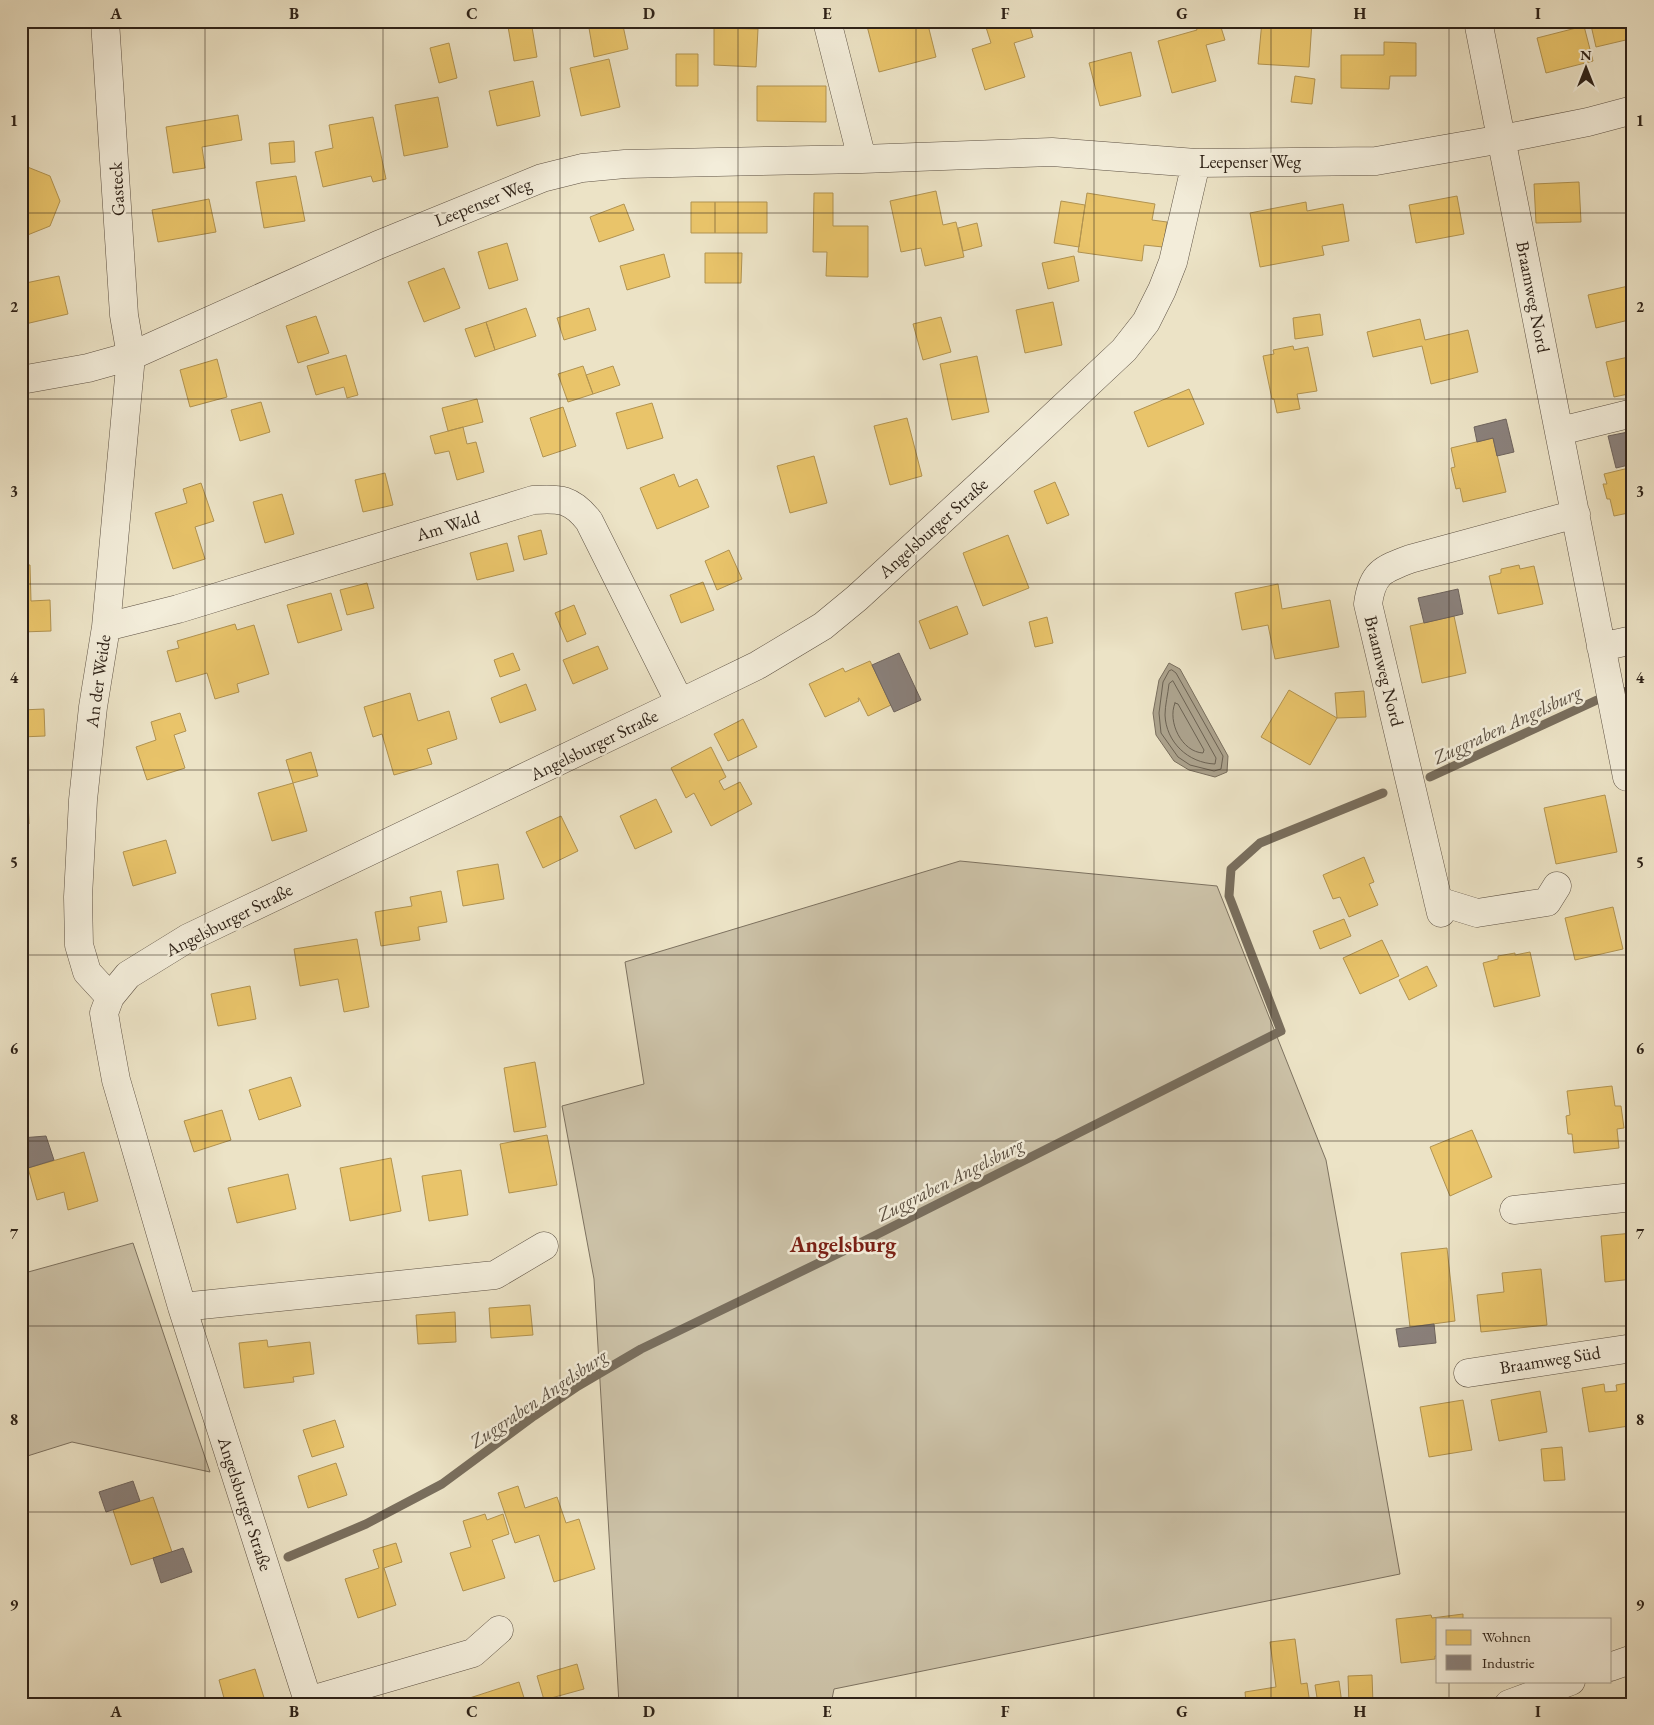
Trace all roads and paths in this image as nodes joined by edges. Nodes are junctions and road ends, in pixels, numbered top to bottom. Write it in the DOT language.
graph roads {
  1 [pos="105,21"];
  2 [pos="826,21"];
  3 [pos="1478,21"];
  4 [pos="1633,110"];
  5 [pos="1502,139"];
  6 [pos="862,159"];
  7 [pos="1196,163"];
  8 [pos="131,356"];
  9 [pos="21,380"];
  10 [pos="1633,413"];
  11 [pos="1560,431"];
  12 [pos="1576,514"];
  13 [pos="106,627"];
  14 [pos="1633,640"];
  15 [pos="1601,647"];
  16 [pos="680,703"];
  17 [pos="1627,777"];
  18 [pos="1556,886"];
  19 [pos="110,996"];
  20 [pos="1633,1197"];
  21 [pos="1514,1210"];
  22 [pos="544,1246"];
  23 [pos="182,1307"];
  24 [pos="1633,1348"];
  25 [pos="1468,1373"];
  26 [pos="499,1630"];
  27 [pos="1633,1659"];
  28 [pos="1612,1666"];
  29 [pos="1568,1682"];
  30 [pos="308,1702"];
  31 [pos="1509,1704"];
  1 -- 8 [label="street, Gasteck"];
  2 -- 6 [label="street"];
  3 -- 5 [label="street, Braamweg Nord"];
  4 -- 5 [label="street, Leepenser Weg"];
  5 -- 7 [label="street, Leepenser Weg"];
  5 -- 11 [label="street, Braamweg Nord"];
  6 -- 7 [label="street, Leepenser Weg"];
  6 -- 8 [label="street, Leepenser Weg"];
  7 -- 16 [label="street, Angelsburger Straße"];
  8 -- 9 [label="street, Leepenser Weg"];
  8 -- 13 [label="street, An der Weide"];
  10 -- 11 [label="street"];
  11 -- 12 [label="street, Braamweg Nord"];
  12 -- 15 [label="street, Braamweg Nord"];
  12 -- 18 [label="street, Braamweg Nord"];
  13 -- 16 [label="street, Am Wald"];
  13 -- 19 [label="street, An der Weide"];
  14 -- 15 [label="street"];
  15 -- 17 [label="street, Braamweg Nord"];
  16 -- 19 [label="street, Angelsburger Straße"];
  19 -- 23 [label="street, Angelsburger Straße"];
  20 -- 21 [label="street"];
  22 -- 23 [label="street"];
  23 -- 30 [label="street, Angelsburger Straße"];
  24 -- 25 [label="street, Braamweg Süd"];
  26 -- 30 [label="street, Angelsburger Straße"];
  27 -- 28 [label="street"];
  29 -- 31 [label="street"];
}
